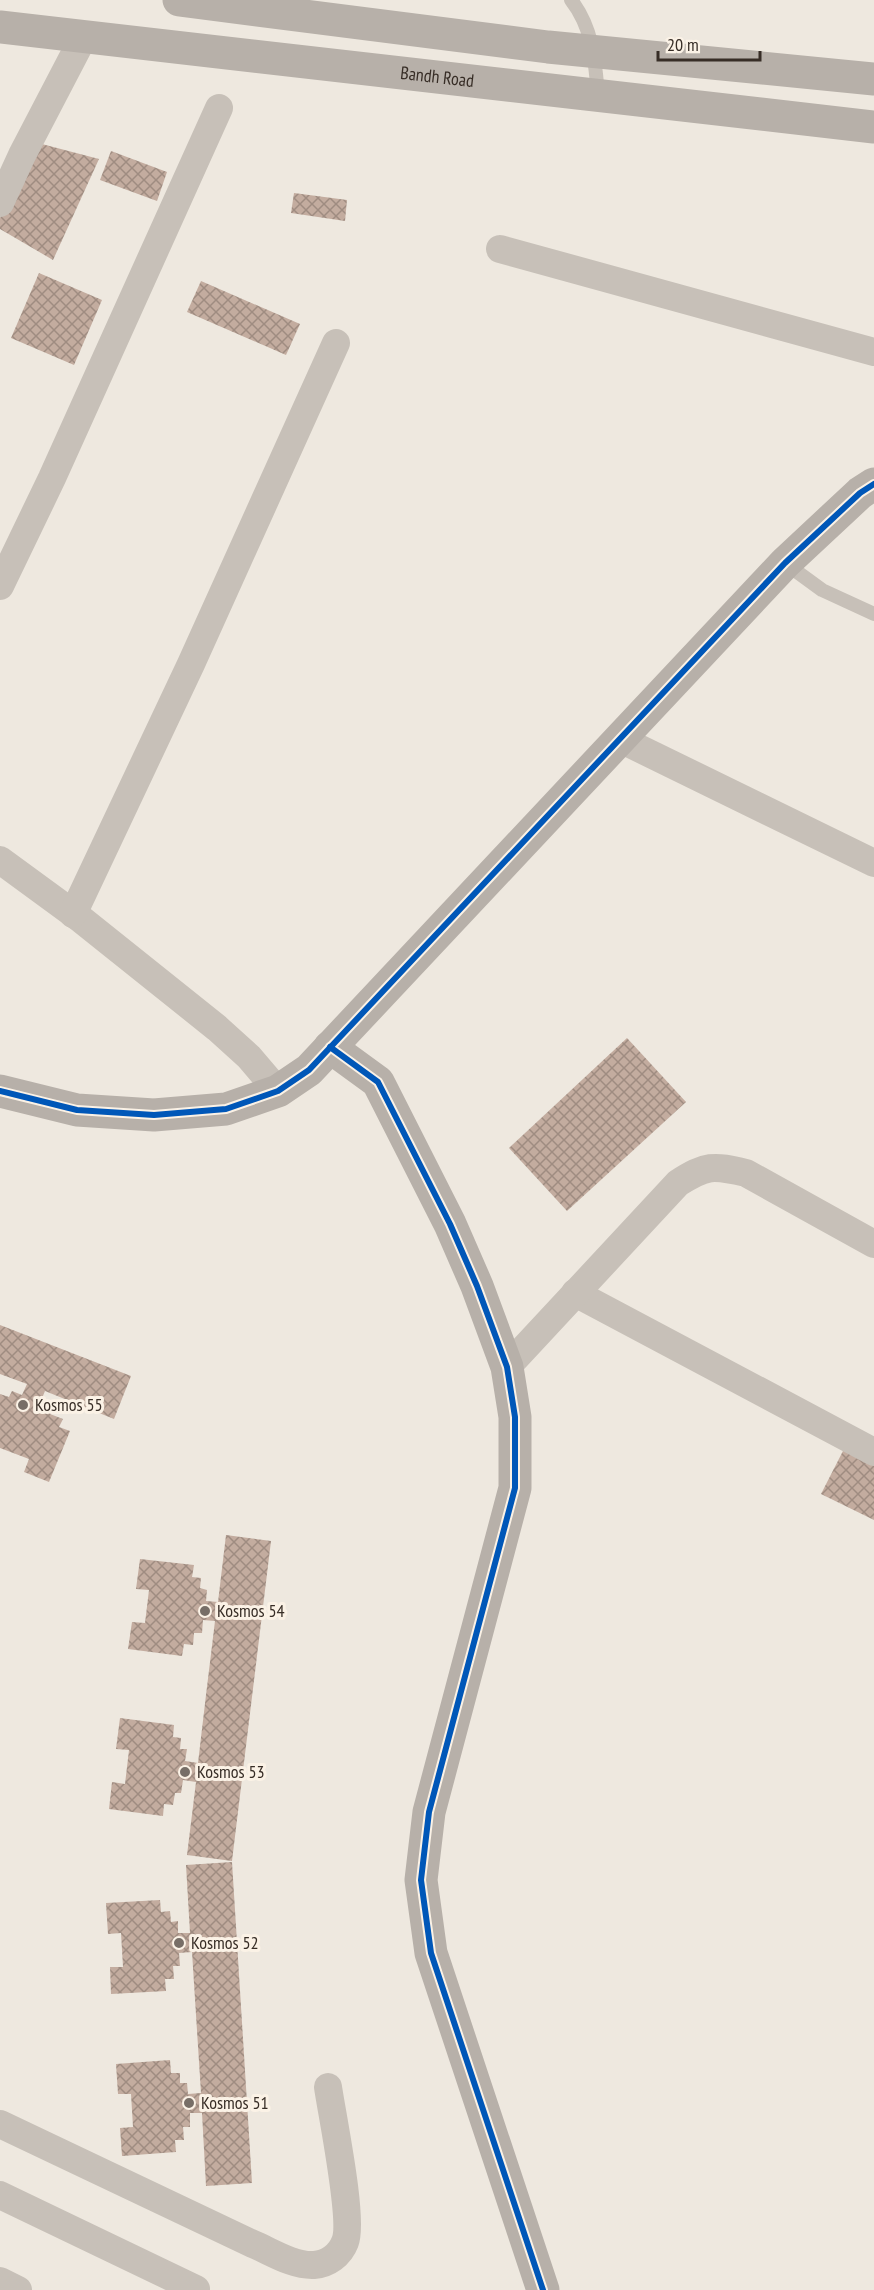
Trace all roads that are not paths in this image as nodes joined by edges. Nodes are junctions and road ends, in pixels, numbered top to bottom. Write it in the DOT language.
graph roads {
  1 [pos="179,0"];
  2 [pos="571,0"];
  3 [pos="0,27"];
  4 [pos="84,36"];
  5 [pos="594,51"];
  6 [pos="874,79"];
  7 [pos="598,95"];
  8 [pos="219,108"];
  9 [pos="874,127"];
  10 [pos="0,203"];
  11 [pos="500,249"];
  12 [pos="336,343"];
  13 [pos="874,352"];
  14 [pos="874,484"];
  15 [pos="785,563"];
  16 [pos="0,586"];
  17 [pos="874,614"];
  18 [pos="620,739"];
  19 [pos="0,860"];
  20 [pos="874,863"];
  21 [pos="73,914"];
  22 [pos="330,1047"];
  23 [pos="0,1091"];
  24 [pos="278,1091"];
  25 [pos="874,1244"];
  26 [pos="575,1293"];
  27 [pos="507,1367"];
  28 [pos="874,1452"];
  29 [pos="328,2087"];
  30 [pos="0,2124"];
  31 [pos="0,2195"];
  32 [pos="0,2281"];
  33 [pos="196,2289"];
  34 [pos="18,2290"];
  35 [pos="543,2290"];
  1 -- 5 [label="street"];
  2 -- 5 [label="lane"];
  3 -- 4 [label="street, Bandh Road"];
  4 -- 7 [label="street, Bandh Road"];
  4 -- 10 [label="street"];
  5 -- 6 [label="street"];
  5 -- 7 [label="lane"];
  7 -- 9 [label="street, Bandh Road"];
  8 -- 16 [label="street"];
  11 -- 13 [label="street"];
  12 -- 21 [label="street"];
  14 -- 15 [label="street"];
  15 -- 17 [label="lane"];
  15 -- 18 [label="street"];
  18 -- 20 [label="street"];
  18 -- 22 [label="street"];
  19 -- 21 [label="street"];
  21 -- 24 [label="street"];
  22 -- 24 [label="street"];
  22 -- 27 [label="street"];
  23 -- 24 [label="street"];
  25 -- 26 [label="street"];
  26 -- 27 [label="street"];
  26 -- 28 [label="street"];
  27 -- 35 [label="street"];
  29 -- 30 [label="street"];
  31 -- 33 [label="street"];
  32 -- 34 [label="street"];
}
